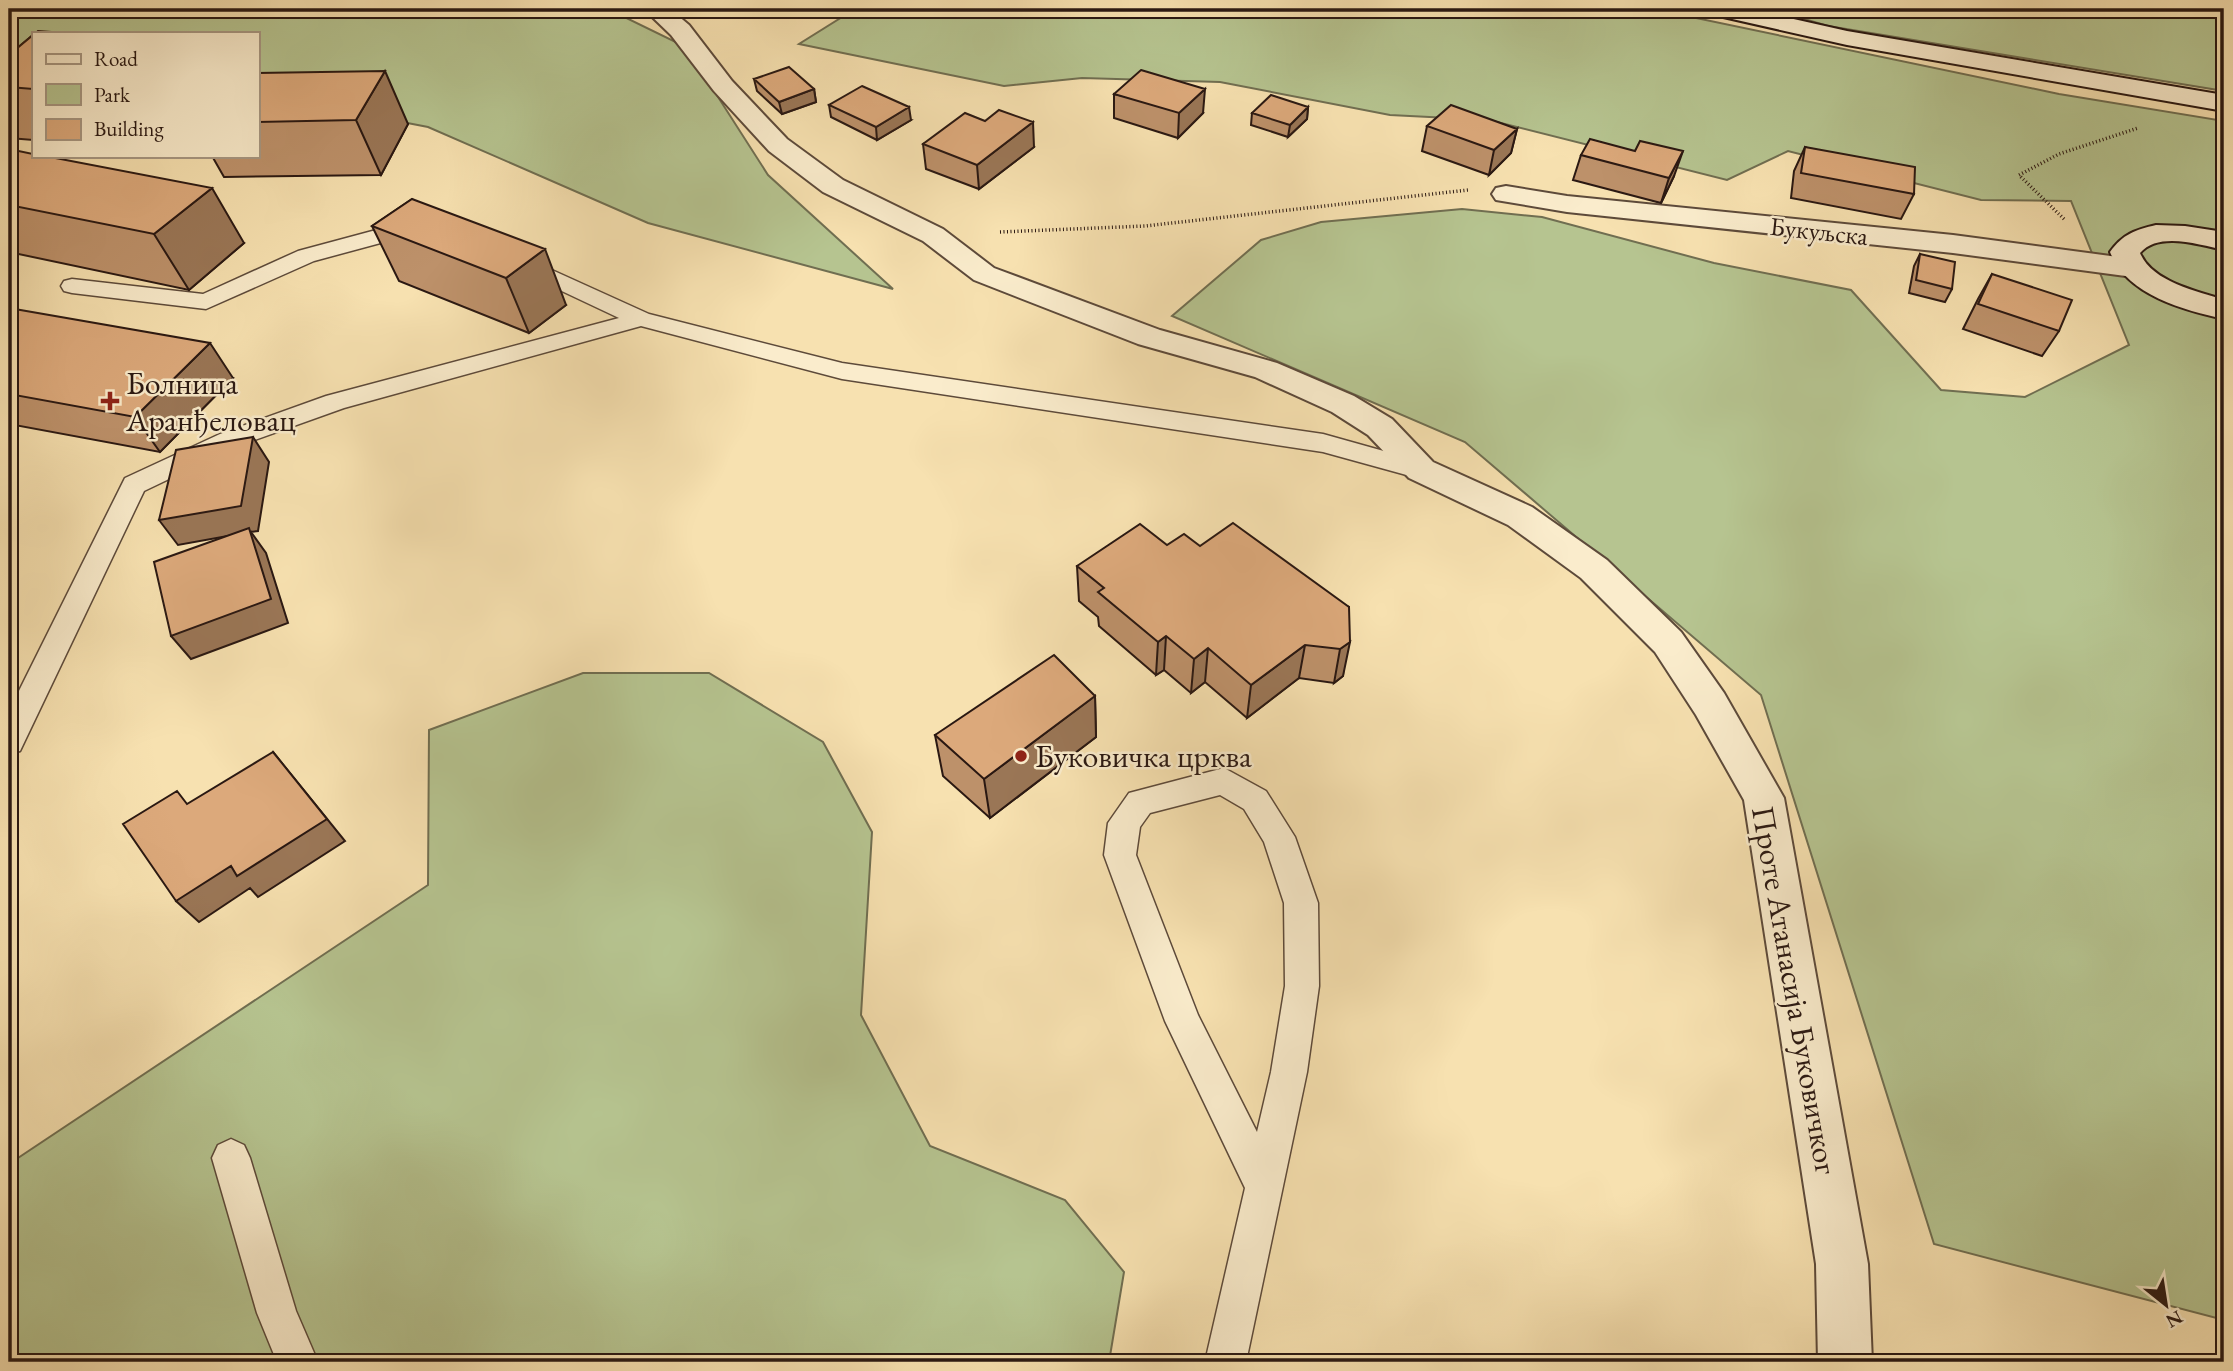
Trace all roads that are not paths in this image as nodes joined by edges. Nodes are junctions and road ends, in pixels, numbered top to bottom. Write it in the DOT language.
graph roads {
  1 [pos="656,9"];
  2 [pos="1718,9"];
  3 [pos="2224,103"];
  4 [pos="1506,194"];
  5 [pos="438,228"];
  6 [pos="2214,239"];
  7 [pos="499,253"];
  8 [pos="2133,268"];
  9 [pos="72,286"];
  10 [pos="2224,310"];
  11 [pos="642,319"];
  12 [pos="1421,470"];
  13 [pos="9,742"];
  14 [pos="232,1158"];
  15 [pos="1264,1185"];
  16 [pos="298,1362"];
  17 [pos="1226,1362"];
  18 [pos="1845,1362"];
  1 -- 12 [label="street, Проте Атанасија Буковичког"];
  2 -- 3 [label="street"];
  4 -- 8 [label="street, Букуљска"];
  5 -- 9 [label="lane"];
  6 -- 8 [label="street"];
  7 -- 11 [label="lane"];
  8 -- 10 [label="street, Букуљска"];
  11 -- 12 [label="lane"];
  11 -- 13 [label="lane"];
  12 -- 18 [label="street, Проте Атанасија Буковичког"];
  14 -- 16 [label="lane"];
  15 -- 15 [label="lane"];
  15 -- 17 [label="lane"];
}
